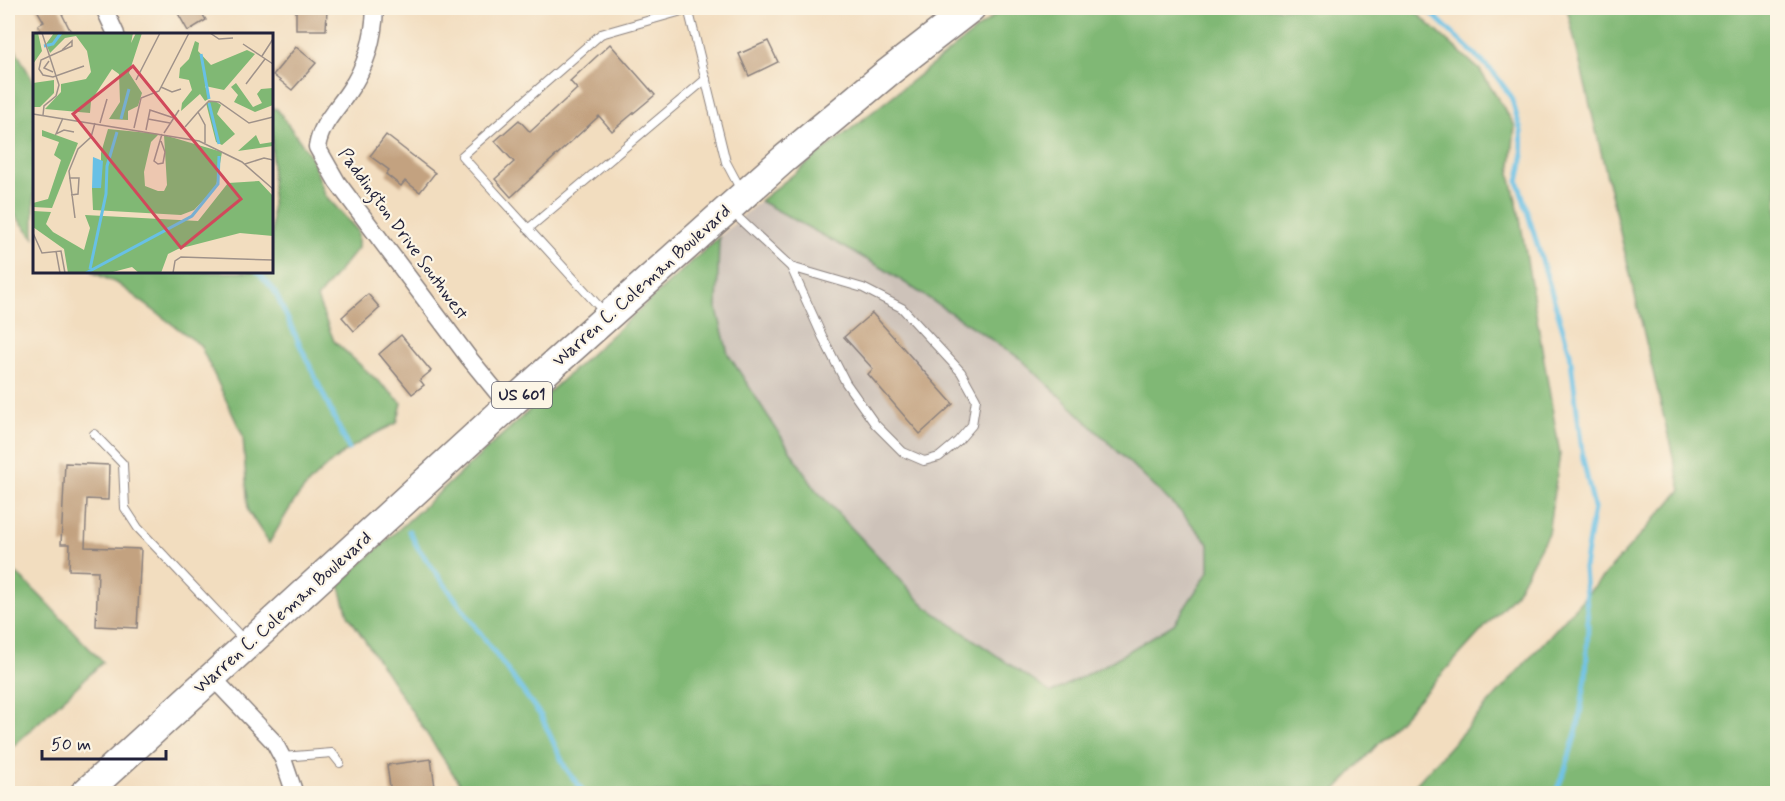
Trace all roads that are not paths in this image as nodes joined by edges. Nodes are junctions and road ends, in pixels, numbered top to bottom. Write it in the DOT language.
graph roads {
  1 [pos="104,8"];
  2 [pos="375,8"];
  3 [pos="689,8"];
  4 [pos="970,8"];
  5 [pos="116,33"];
  6 [pos="706,80"];
  7 [pos="736,202"];
  8 [pos="528,229"];
  9 [pos="791,267"];
  10 [pos="608,316"];
  11 [pos="509,407"];
  12 [pos="94,434"];
  13 [pos="249,645"];
  14 [pos="213,678"];
  15 [pos="282,757"];
  16 [pos="340,763"];
  17 [pos="84,794"];
  18 [pos="295,794"];
  1 -- 5 [label="street"];
  2 -- 11 [label="street, Paddington Drive Southwest"];
  3 -- 6 [label="lane"];
  3 -- 8 [label="lane"];
  4 -- 7 [label="highway, Warren C. Coleman Boulevard / US 601"];
  6 -- 7 [label="lane"];
  6 -- 8 [label="lane"];
  7 -- 9 [label="lane"];
  7 -- 10 [label="highway, Warren C. Coleman Boulevard / US 601"];
  8 -- 10 [label="lane"];
  9 -- 9 [label="lane"];
  10 -- 11 [label="highway, Warren C. Coleman Boulevard / US 601"];
  11 -- 13 [label="highway, Warren C. Coleman Boulevard / US 601"];
  12 -- 13 [label="lane"];
  13 -- 14 [label="highway, Warren C. Coleman Boulevard / US 601"];
  14 -- 15 [label="street"];
  14 -- 17 [label="highway, Warren C. Coleman Boulevard / US 601"];
  15 -- 16 [label="lane"];
  15 -- 18 [label="street"];
}
